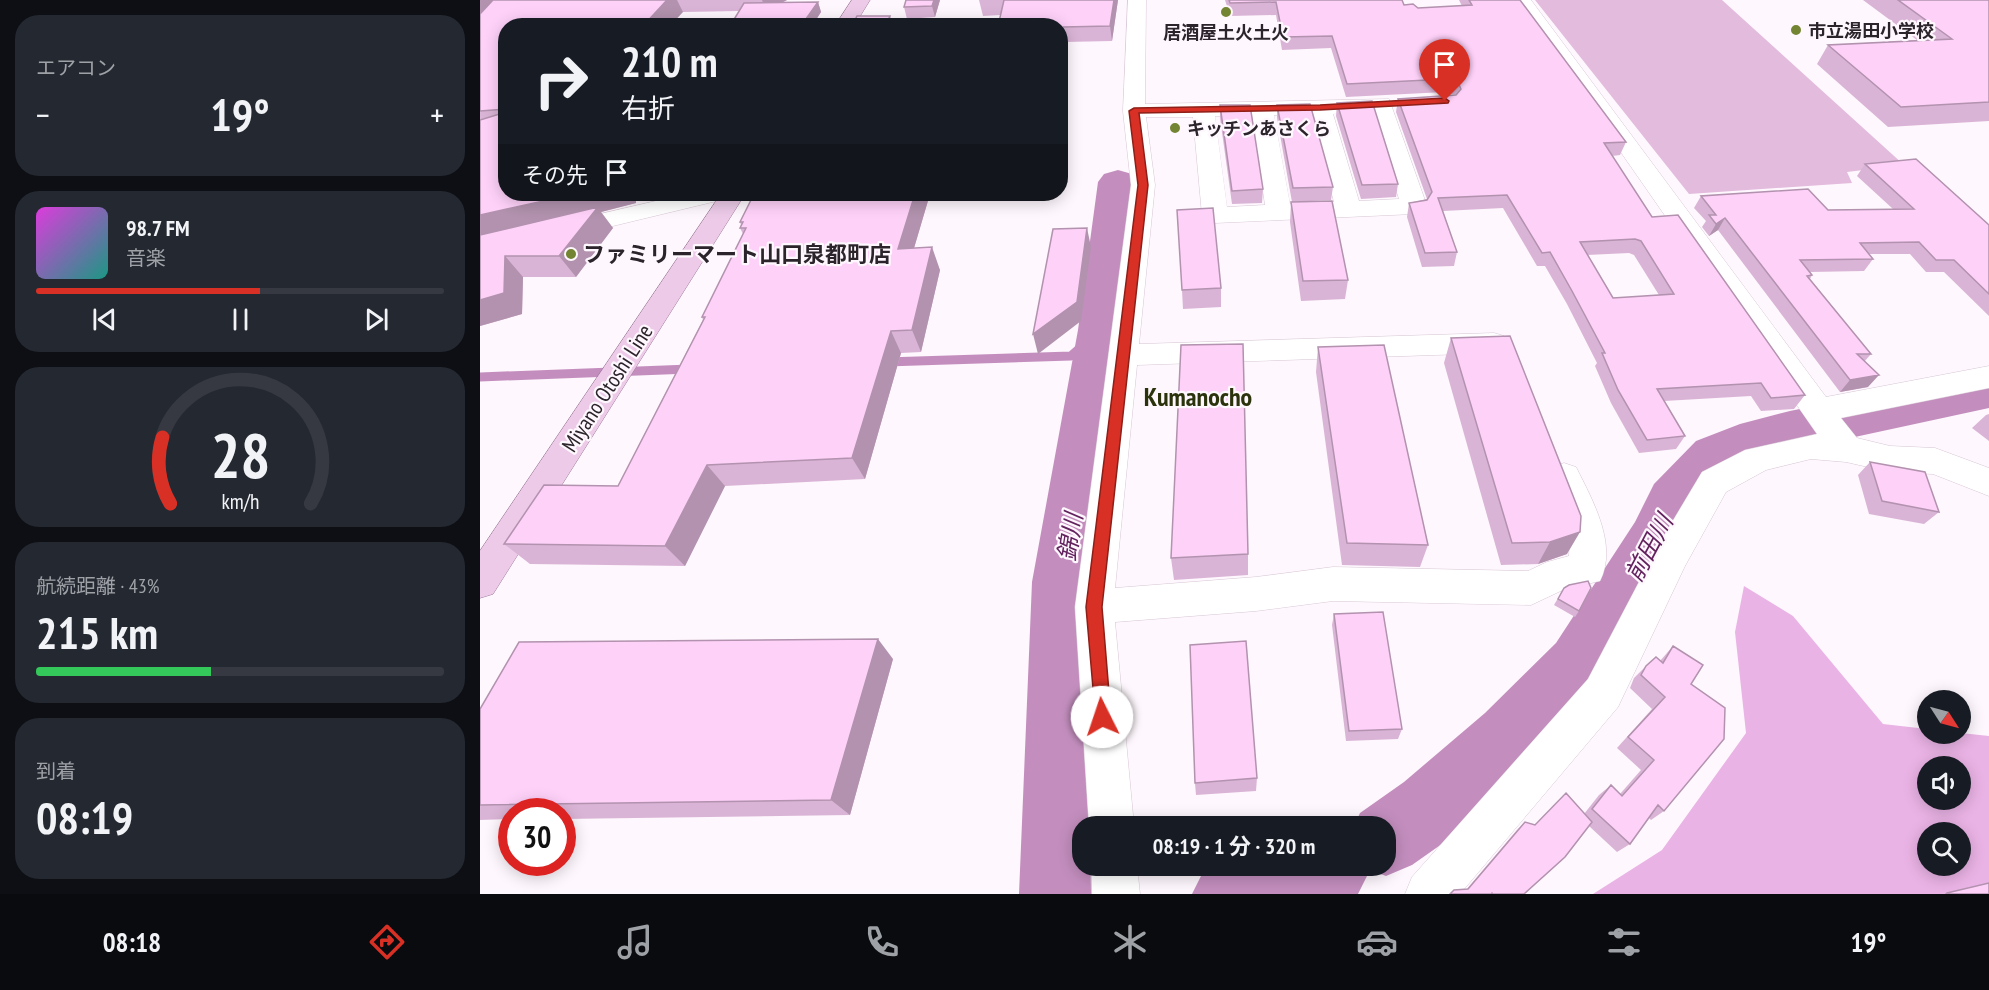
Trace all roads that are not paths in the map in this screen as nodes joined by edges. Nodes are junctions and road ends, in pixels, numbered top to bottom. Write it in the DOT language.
graph roads {
  1 [pos="861,0"];
  2 [pos="1137,0"];
  3 [pos="1521,0"];
  4 [pos="849,18"];
  5 [pos="1203,108"];
  6 [pos="1262,108"];
  7 [pos="1320,108"];
  8 [pos="1134,111"];
  9 [pos="686,201"];
  10 [pos="728,201"];
  11 [pos="1348,208"];
  12 [pos="1279,211"];
  13 [pos="480,250"];
  14 [pos="1124,355"];
  15 [pos="1521,364"];
  16 [pos="1989,377"];
  17 [pos="1820,410"];
  18 [pos="1846,449"];
  19 [pos="1554,451"];
  20 [pos="1989,482"];
  21 [pos="480,582"];
  22 [pos="1094,607"];
  23 [pos="1110,816"];
  24 [pos="1115,876"];
  25 [pos="1116,894"];
  26 [pos="1429,894"];
  1 -- 4 [label="main road"];
  2 -- 8 [label="street"];
  3 -- 17 [label="street"];
  5 -- 6 [label="street"];
  5 -- 8 [label="street"];
  5 -- 12 [label="street"];
  6 -- 7 [label="street"];
  6 -- 12 [label="street"];
  7 -- 11 [label="street"];
  7 -- 11 [label="street"];
  8 -- 14 [label="street"];
  9 -- 13 [label="street"];
  10 -- 21 [label="main road, Miyano Otoshi Line"];
  11 -- 12 [label="street"];
  14 -- 15 [label="street"];
  14 -- 22 [label="street"];
  16 -- 17 [label="street"];
  17 -- 18 [label="street"];
  18 -- 20 [label="street"];
  18 -- 26 [label="street"];
  19 -- 22 [label="street"];
  22 -- 23 [label="street"];
  24 -- 25 [label="street"];
}
